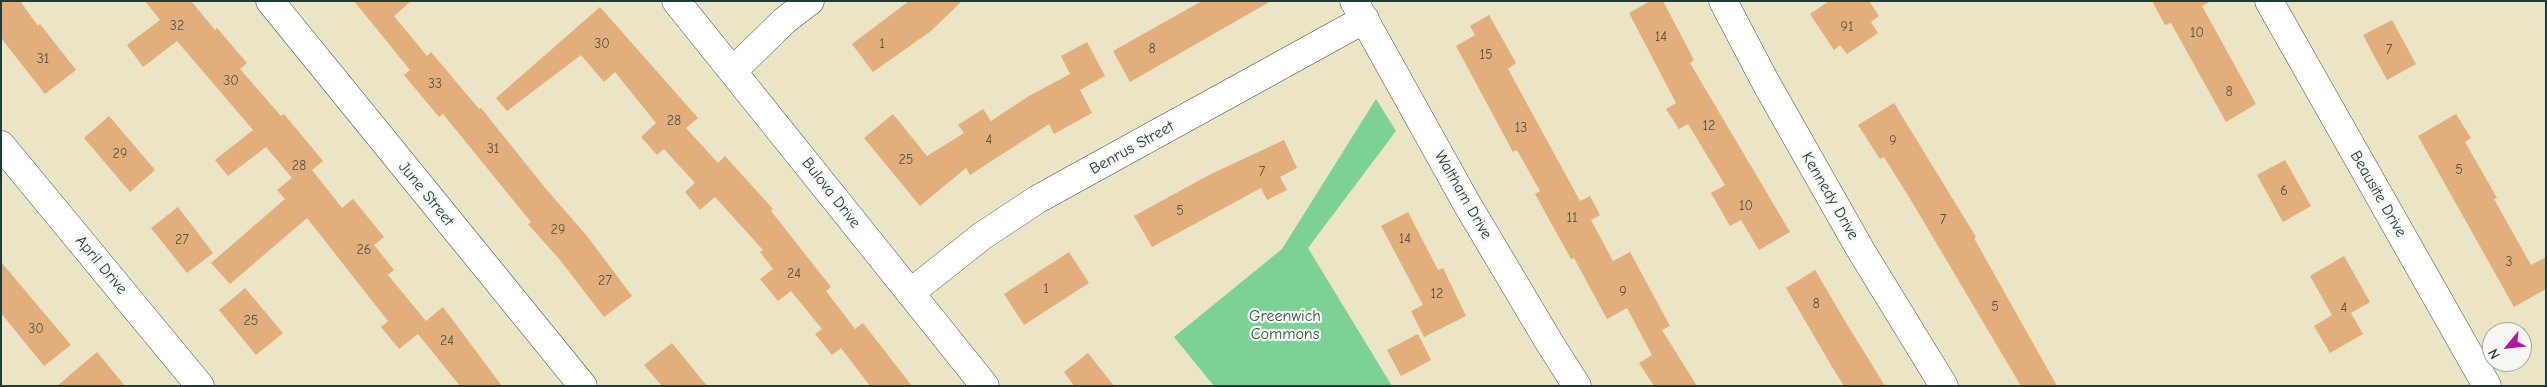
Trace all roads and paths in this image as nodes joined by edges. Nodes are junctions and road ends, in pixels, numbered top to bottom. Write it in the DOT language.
graph roads {
  1 [pos="270,1"];
  2 [pos="676,1"];
  3 [pos="810,1"];
  4 [pos="2269,1"];
  5 [pos="1723,2"];
  6 [pos="1360,10"];
  7 [pos="734,70"];
  8 [pos="1,145"];
  9 [pos="910,293"];
  10 [pos="200,386"];
  11 [pos="583,386"];
  12 [pos="985,386"];
  13 [pos="1578,386"];
  14 [pos="1944,386"];
  15 [pos="2487,386"];
  1 -- 11 [label="street, June Street"];
  2 -- 7 [label="street, Bulova Drive"];
  3 -- 7 [label="street"];
  4 -- 15 [label="street, Beausite Drive"];
  5 -- 14 [label="street, Kennedy Drive"];
  6 -- 9 [label="street, Benrus Street"];
  6 -- 13 [label="street, Waltham Drive"];
  7 -- 9 [label="street, Bulova Drive"];
  8 -- 10 [label="street, April Drive"];
  9 -- 12 [label="street, Bulova Drive"];
}
